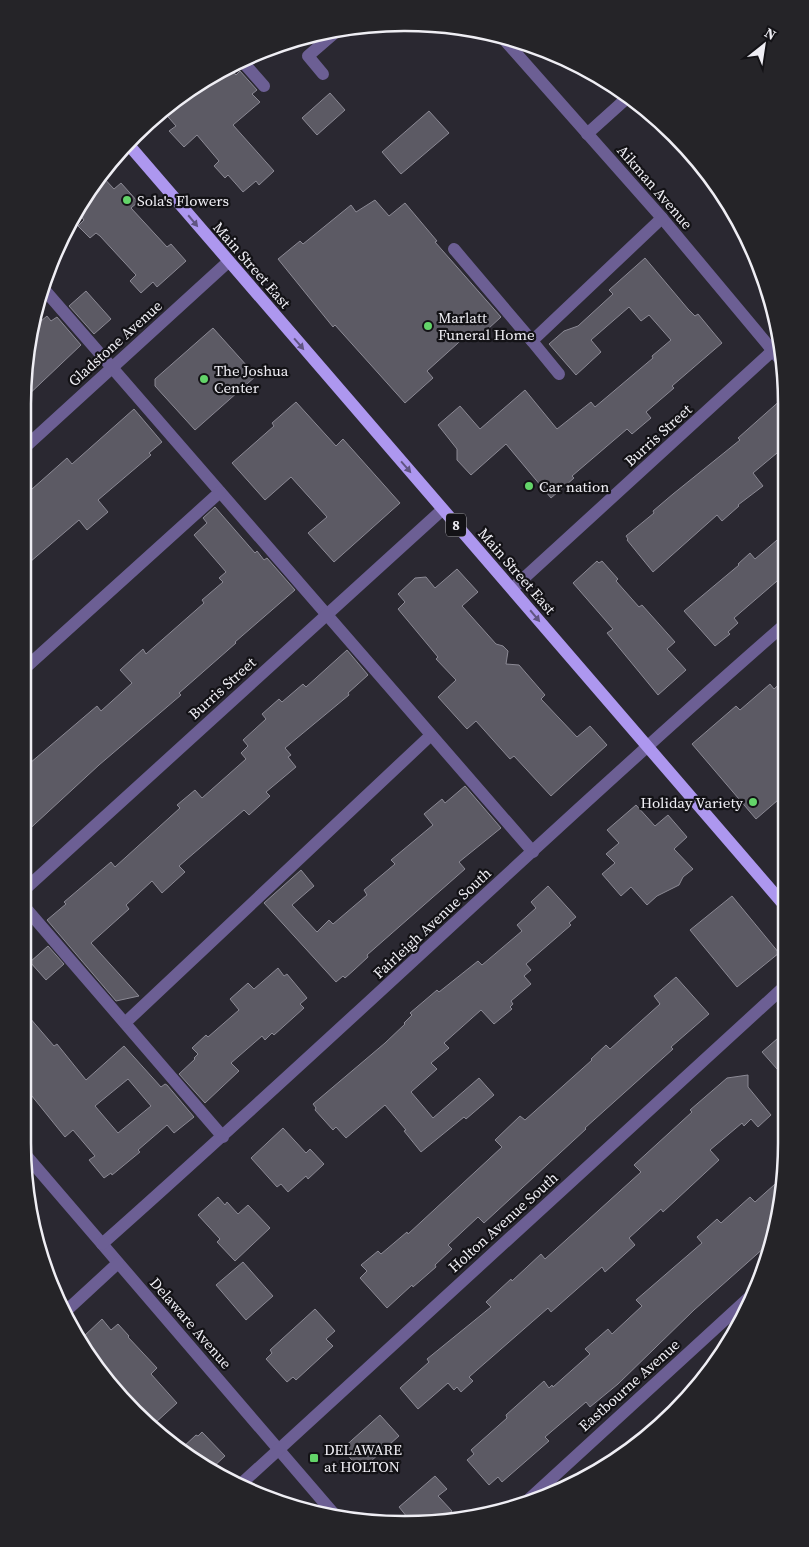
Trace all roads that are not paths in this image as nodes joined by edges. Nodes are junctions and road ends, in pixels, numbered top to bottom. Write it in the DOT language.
graph roads {
  1 [pos="327,39"];
  2 [pos="510,47"];
  3 [pos="247,67"];
  4 [pos="323,74"];
  5 [pos="264,86"];
  6 [pos="623,102"];
  7 [pos="587,134"];
  8 [pos="133,149"];
  9 [pos="662,218"];
  10 [pos="454,249"];
  11 [pos="228,262"];
  12 [pos="48,294"];
  13 [pos="532,341"];
  14 [pos="773,343"];
  15 [pos="774,351"];
  16 [pos="112,368"];
  17 [pos="559,374"];
  18 [pos="31,441"];
  19 [pos="220,492"];
  20 [pos="442,510"];
  21 [pos="512,589"];
  22 [pos="326,615"];
  23 [pos="778,631"];
  24 [pos="31,663"];
  25 [pos="431,735"];
  26 [pos="646,747"];
  27 [pos="533,852"];
  28 [pos="31,884"];
  29 [pos="778,898"];
  30 [pos="31,914"];
  31 [pos="778,992"];
  32 [pos="125,1023"];
  33 [pos="222,1137"];
  34 [pos="32,1162"];
  35 [pos="102,1244"];
  36 [pos="118,1263"];
  37 [pos="740,1306"];
  38 [pos="69,1307"];
  39 [pos="278,1450"];
  40 [pos="245,1480"];
  41 [pos="539,1490"];
  42 [pos="329,1508"];
  1 -- 4 [label="street"];
  2 -- 7 [label="street, Aikman Avenue"];
  3 -- 5 [label="street"];
  6 -- 7 [label="street"];
  7 -- 9 [label="street, Aikman Avenue"];
  8 -- 11 [label="main road, Main Street East / 8, one-way"];
  9 -- 13 [label="street"];
  9 -- 14 [label="street, Aikman Avenue"];
  10 -- 13 [label="street"];
  11 -- 16 [label="street, Gladstone Avenue"];
  11 -- 20 [label="main road, Main Street East / 8, one-way"];
  12 -- 16 [label="street"];
  13 -- 17 [label="street"];
  15 -- 21 [label="street, Burris Street"];
  16 -- 18 [label="street, Gladstone Avenue"];
  16 -- 19 [label="street"];
  19 -- 22 [label="street"];
  19 -- 24 [label="street"];
  20 -- 21 [label="main road, Main Street East / 8"];
  20 -- 22 [label="street, Burris Street"];
  21 -- 26 [label="main road, Main Street East / 8, one-way"];
  22 -- 25 [label="street"];
  22 -- 28 [label="street, Burris Street"];
  23 -- 26 [label="street, Fairleigh Avenue South"];
  25 -- 27 [label="street"];
  25 -- 32 [label="street"];
  26 -- 27 [label="street, Fairleigh Avenue South"];
  26 -- 29 [label="main road, Main Street East / 8"];
  27 -- 33 [label="street, Fairleigh Avenue South"];
  30 -- 32 [label="street"];
  31 -- 39 [label="street, Holton Avenue South"];
  32 -- 33 [label="street"];
  33 -- 35 [label="street, Fairleigh Avenue South"];
  34 -- 35 [label="street, Delaware Avenue"];
  35 -- 36 [label="street, Delaware Avenue"];
  36 -- 38 [label="street"];
  36 -- 39 [label="street, Delaware Avenue"];
  37 -- 41 [label="street, Eastbourne Avenue"];
  39 -- 40 [label="street, Holton Avenue South"];
  39 -- 42 [label="street, Delaware Avenue"];
}
